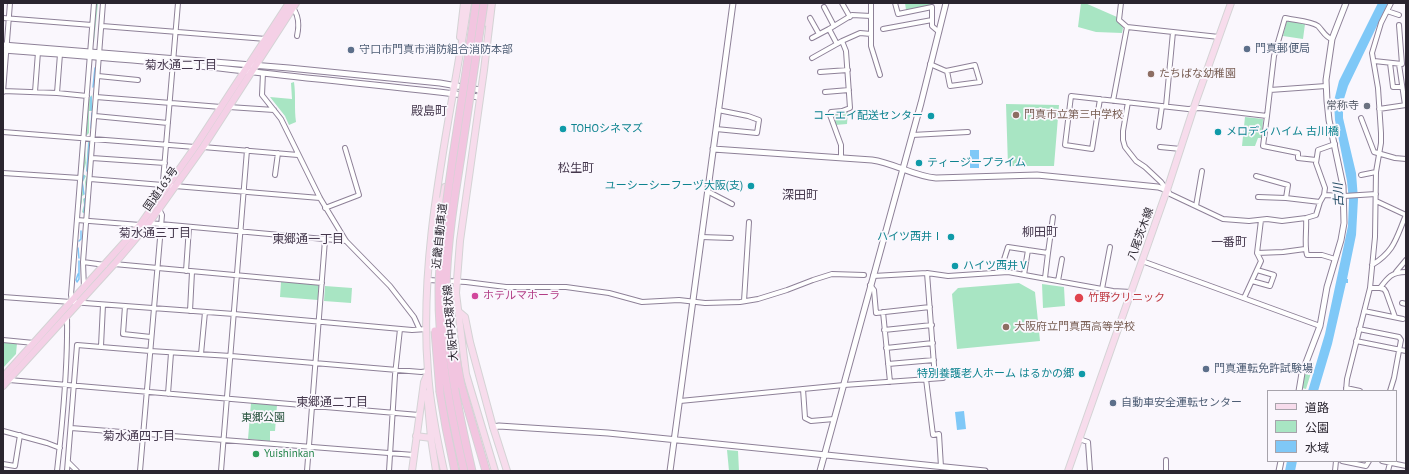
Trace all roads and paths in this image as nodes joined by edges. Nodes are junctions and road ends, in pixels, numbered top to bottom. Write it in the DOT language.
graph roads {
  1 [pos="10,3"];
  2 [pos="94,3"];
  3 [pos="103,3"];
  4 [pos="178,3"];
  5 [pos="464,3"];
  6 [pos="468,3"];
  7 [pos="476,3"];
  8 [pos="480,3"];
  9 [pos="484,3"];
  10 [pos="488,3"];
  11 [pos="492,3"];
  12 [pos="496,3"];
  13 [pos="733,3"];
  14 [pos="842,3"];
  15 [pos="871,3"];
  16 [pos="895,3"];
  17 [pos="946,3"];
  18 [pos="1121,3"];
  19 [pos="1231,3"];
  20 [pos="1346,3"];
  21 [pos="1391,3"];
  22 [pos="290,4"];
  23 [pos="824,7"];
  24 [pos="1387,11"];
  25 [pos="1399,15"];
  26 [pos="871,16"];
  27 [pos="850,17"];
  28 [pos="3,18"];
  29 [pos="10,18"];
  30 [pos="810,18"];
  31 [pos="932,20"];
  32 [pos="490,23"];
  33 [pos="92,25"];
  34 [pos="1399,25"];
  35 [pos="102,26"];
  36 [pos="834,26"];
  37 [pos="1126,26"];
  38 [pos="884,28"];
  39 [pos="829,29"];
  40 [pos="176,32"];
  41 [pos="939,32"];
  42 [pos="1173,32"];
  43 [pos="819,34"];
  44 [pos="871,34"];
  45 [pos="297,36"];
  46 [pos="1218,37"];
  47 [pos="812,38"];
  48 [pos="266,39"];
  49 [pos="1332,39"];
  50 [pos="842,41"];
  51 [pos="462,43"];
  52 [pos="837,44"];
  53 [pos="1406,46"];
  54 [pos="5,47"];
  55 [pos="1400,47"];
  56 [pos="38,52"];
  57 [pos="60,54"];
  58 [pos="90,54"];
  59 [pos="100,55"];
  60 [pos="459,57"];
  61 [pos="812,58"];
  62 [pos="173,61"];
  63 [pos="1374,61"];
  64 [pos="1390,63"];
  65 [pos="930,64"];
  66 [pos="1399,64"];
  67 [pos="256,65"];
  68 [pos="246,68"];
  69 [pos="848,70"];
  70 [pos="947,71"];
  71 [pos="252,72"];
  72 [pos="820,72"];
  73 [pos="263,73"];
  74 [pos="4,74"];
  75 [pos="880,75"];
  76 [pos="98,76"];
  77 [pos="138,80"];
  78 [pos="454,86"];
  79 [pos="1326,86"];
  80 [pos="1402,87"];
  81 [pos="468,88"];
  82 [pos="480,90"];
  83 [pos="849,90"];
  84 [pos="1270,90"];
  85 [pos="3,91"];
  86 [pos="35,92"];
  87 [pos="825,92"];
  88 [pos="57,93"];
  89 [pos="452,94"];
  90 [pos="87,96"];
  91 [pos="467,96"];
  92 [pos="96,97"];
  93 [pos="479,97"];
  94 [pos="1100,99"];
  95 [pos="1113,101"];
  96 [pos="1128,102"];
  97 [pos="170,103"];
  98 [pos="1406,105"];
  99 [pos="1164,106"];
  100 [pos="221,107"];
  101 [pos="229,108"];
  102 [pos="1194,108"];
  103 [pos="1379,109"];
  104 [pos="274,110"];
  105 [pos="718,110"];
  106 [pos="95,116"];
  107 [pos="1267,116"];
  108 [pos="1361,118"];
  109 [pos="168,123"];
  110 [pos="1159,127"];
  111 [pos="716,129"];
  112 [pos="3,132"];
  113 [pos="968,132"];
  114 [pos="912,135"];
  115 [pos="84,137"];
  116 [pos="92,138"];
  117 [pos="166,144"];
  118 [pos="1335,144"];
  119 [pos="195,147"];
  120 [pos="203,147"];
  121 [pos="1160,147"];
  122 [pos="345,148"];
  123 [pos="713,149"];
  124 [pos="1182,149"];
  125 [pos="247,150"];
  126 [pos="278,153"];
  127 [pos="1379,154"];
  128 [pos="298,155"];
  129 [pos="92,158"];
  130 [pos="841,158"];
  131 [pos="1316,160"];
  132 [pos="1406,160"];
  133 [pos="165,163"];
  134 [pos="902,168"];
  135 [pos="1202,171"];
  136 [pos="1376,172"];
  137 [pos="3,173"];
  138 [pos="275,175"];
  139 [pos="1361,175"];
  140 [pos="1256,176"];
  141 [pos="80,178"];
  142 [pos="90,179"];
  143 [pos="168,186"];
  144 [pos="175,187"];
  145 [pos="707,190"];
  146 [pos="1167,190"];
  147 [pos="244,192"];
  148 [pos="1376,194"];
  149 [pos="1324,195"];
  150 [pos="1344,196"];
  151 [pos="447,197"];
  152 [pos="1258,197"];
  153 [pos="320,198"];
  154 [pos="1286,198"];
  155 [pos="1376,201"];
  156 [pos="1320,202"];
  157 [pos="732,204"];
  158 [pos="1196,206"];
  159 [pos="325,208"];
  160 [pos="159,209"];
  161 [pos="434,211"];
  162 [pos="1406,215"];
  163 [pos="1053,217"];
  164 [pos="1306,218"];
  165 [pos="77,220"];
  166 [pos="1261,220"];
  167 [pos="86,221"];
  168 [pos="749,222"];
  169 [pos="150,223"];
  170 [pos="161,224"];
  171 [pos="140,225"];
  172 [pos="189,227"];
  173 [pos="240,232"];
  174 [pos="701,237"];
  175 [pos="731,238"];
  176 [pos="325,240"];
  177 [pos="346,242"];
  178 [pos="1110,247"];
  179 [pos="1305,249"];
  180 [pos="1028,250"];
  181 [pos="1048,253"];
  182 [pos="1257,253"];
  183 [pos="448,259"];
  184 [pos="1335,259"];
  185 [pos="1062,260"];
  186 [pos="1406,260"];
  187 [pos="1142,261"];
  188 [pos="83,262"];
  189 [pos="114,264"];
  190 [pos="105,265"];
  191 [pos="1372,265"];
  192 [pos="157,269"];
  193 [pos="1257,270"];
  194 [pos="186,271"];
  195 [pos="192,272"];
  196 [pos="1000,272"];
  197 [pos="1396,272"];
  198 [pos="1406,272"];
  199 [pos="927,273"];
  200 [pos="237,275"];
  201 [pos="864,275"];
  202 [pos="1024,275"];
  203 [pos="872,276"];
  204 [pos="1045,278"];
  205 [pos="428,280"];
  206 [pos="1058,280"];
  207 [pos="1252,281"];
  208 [pos="457,282"];
  209 [pos="322,283"];
  210 [pos="870,285"];
  211 [pos="84,288"];
  212 [pos="1370,288"];
  213 [pos="1380,288"];
  214 [pos="1102,289"];
  215 [pos="1131,292"];
  216 [pos="3,297"];
  217 [pos="1244,298"];
  218 [pos="75,302"];
  219 [pos="744,302"];
  220 [pos="692,303"];
  221 [pos="104,305"];
  222 [pos="125,306"];
  223 [pos="930,307"];
  224 [pos="154,309"];
  225 [pos="190,311"];
  226 [pos="458,311"];
  227 [pos="1364,311"];
  228 [pos="205,312"];
  229 [pos="883,312"];
  230 [pos="234,314"];
  231 [pos="67,315"];
  232 [pos="1395,317"];
  233 [pos="1403,319"];
  234 [pos="318,322"];
  235 [pos="932,325"];
  236 [pos="1320,326"];
  237 [pos="419,328"];
  238 [pos="400,329"];
  239 [pos="427,329"];
  240 [pos="1359,329"];
  241 [pos="884,330"];
  242 [pos="151,337"];
  243 [pos="3,340"];
  244 [pos="1356,341"];
  245 [pos="933,342"];
  246 [pos="34,343"];
  247 [pos="101,346"];
  248 [pos="886,348"];
  249 [pos="1400,350"];
  250 [pos="150,351"];
  251 [pos="1406,351"];
  252 [pos="171,353"];
  253 [pos="201,354"];
  254 [pos="230,356"];
  255 [pos="934,360"];
  256 [pos="315,363"];
  257 [pos="888,364"];
  258 [pos="396,370"];
  259 [pos="428,372"];
  260 [pos="936,378"];
  261 [pos="943,378"];
  262 [pos="6,379"];
  263 [pos="926,379"];
  264 [pos="890,382"];
  265 [pos="429,384"];
  266 [pos="65,385"];
  267 [pos="844,385"];
  268 [pos="3,386"];
  269 [pos="73,386"];
  270 [pos="803,389"];
  271 [pos="1299,390"];
  272 [pos="1346,390"];
  273 [pos="1390,390"];
  274 [pos="147,392"];
  275 [pos="168,394"];
  276 [pos="227,398"];
  277 [pos="680,401"];
  278 [pos="312,406"];
  279 [pos="392,412"];
  280 [pos="419,414"];
  281 [pos="834,419"];
  282 [pos="493,427"];
  283 [pos="71,428"];
  284 [pos="3,431"];
  285 [pos="143,434"];
  286 [pos="20,436"];
  287 [pos="416,436"];
  288 [pos="431,438"];
  289 [pos="1079,439"];
  290 [pos="224,440"];
  291 [pos="674,440"];
  292 [pos="309,447"];
  293 [pos="60,448"];
  294 [pos="390,454"];
  295 [pos="414,455"];
  296 [pos="824,455"];
  297 [pos="1166,460"];
  298 [pos="68,462"];
  299 [pos="1345,462"];
  300 [pos="1386,462"];
  301 [pos="1390,463"];
  302 [pos="3,464"];
  303 [pos="1406,466"];
  304 [pos="941,467"];
  305 [pos="1366,469"];
  306 [pos="952,470"];
  307 [pos="57,471"];
  308 [pos="67,471"];
  309 [pos="77,471"];
  310 [pos="140,471"];
  311 [pos="222,471"];
  312 [pos="307,471"];
  313 [pos="389,471"];
  314 [pos="412,471"];
  315 [pos="436,471"];
  316 [pos="444,471"];
  317 [pos="455,471"];
  318 [pos="464,471"];
  319 [pos="472,471"];
  320 [pos="486,471"];
  321 [pos="495,471"];
  322 [pos="506,471"];
  323 [pos="670,471"];
  324 [pos="820,471"];
  325 [pos="985,471"];
  326 [pos="1068,471"];
  327 [pos="1090,471"];
  328 [pos="1166,471"];
  329 [pos="1388,471"];
  1 -- 29 [label="street"];
  2 -- 33 [label="street"];
  3 -- 35 [label="street"];
  4 -- 40 [label="street"];
  5 -- 60 [label="main road"];
  6 -- 51 [label="main road, 大阪中央環状線"];
  7 -- 151 [label="highway, 近畿自動車道, bridge"];
  8 -- 51 [label="main road"];
  9 -- 183 [label="highway, 近畿自動車道, bridge"];
  10 -- 32 [label="main road"];
  11 -- 32 [label="main road, 大阪中央環状線"];
  12 -- 32 [label="main road"];
  13 -- 105 [label="street"];
  14 -- 27 [label="street"];
  15 -- 26 [label="street"];
  16 -- 31 [label="street"];
  17 -- 41 [label="street"];
  18 -- 37 [label="street"];
  19 -- 46 [label="main road, 八尾茨木線"];
  20 -- 49 [label="street"];
  21 -- 24 [label="street"];
  22 -- 45 [label="street"];
  22 -- 48 [label="highway, 国道163号"];
  22 -- 67 [label="highway, 国道163号"];
  23 -- 36 [label="street"];
  24 -- 25 [label="street"];
  24 -- 63 [label="street"];
  26 -- 27 [label="street"];
  26 -- 44 [label="street"];
  27 -- 36 [label="street"];
  28 -- 29 [label="street"];
  29 -- 33 [label="street"];
  29 -- 54 [label="street"];
  30 -- 43 [label="street"];
  31 -- 38 [label="street"];
  31 -- 41 [label="street"];
  32 -- 82 [label="main road, 大阪中央環状線"];
  33 -- 58 [label="street"];
  34 -- 55 [label="street"];
  35 -- 40 [label="street"];
  35 -- 59 [label="street"];
  36 -- 39 [label="street"];
  37 -- 42 [label="street"];
  37 -- 95 [label="street"];
  39 -- 43 [label="street"];
  39 -- 52 [label="street"];
  40 -- 48 [label="street"];
  40 -- 62 [label="street"];
  41 -- 65 [label="street"];
  42 -- 46 [label="street"];
  42 -- 99 [label="street"];
  43 -- 47 [label="street"];
  44 -- 50 [label="street"];
  44 -- 75 [label="street"];
  46 -- 102 [label="main road, 八尾茨木線"];
  48 -- 68 [label="highway, 国道163号"];
  49 -- 79 [label="street"];
  49 -- 84 [label="street"];
  50 -- 52 [label="street"];
  50 -- 69 [label="street"];
  51 -- 60 [label="main road, 大阪中央環状線"];
  52 -- 61 [label="street"];
  53 -- 55 [label="street"];
  54 -- 56 [label="street"];
  54 -- 58 [label="street"];
  54 -- 74 [label="street"];
  55 -- 66 [label="street"];
  56 -- 57 [label="street"];
  56 -- 86 [label="street"];
  57 -- 58 [label="street"];
  57 -- 88 [label="street"];
  58 -- 59 [label="street"];
  58 -- 90 [label="street"];
  59 -- 62 [label="street"];
  59 -- 76 [label="street"];
  60 -- 78 [label="main road, 大阪中央環状線"];
  62 -- 68 [label="street"];
  62 -- 97 [label="street"];
  63 -- 64 [label="street"];
  63 -- 103 [label="street"];
  64 -- 66 [label="street"];
  64 -- 80 [label="street"];
  65 -- 70 [label="street"];
  65 -- 114 [label="street"];
  66 -- 80 [label="street"];
  67 -- 68 [label="street"];
  67 -- 71 [label="highway, 国道163号"];
  67 -- 78 [label="street"];
  68 -- 71 [label="street"];
  68 -- 100 [label="highway, 国道163号"];
  69 -- 72 [label="street"];
  69 -- 83 [label="street"];
  70 -- 70 [label="street"];
  71 -- 73 [label="street"];
  71 -- 101 [label="highway, 国道163号"];
  73 -- 89 [label="street"];
  73 -- 104 [label="street"];
  74 -- 85 [label="street"];
  76 -- 77 [label="street"];
  76 -- 92 [label="street"];
  78 -- 81 [label="street"];
  78 -- 89 [label="main road, 大阪中央環状線"];
  79 -- 84 [label="street"];
  79 -- 118 [label="street"];
  80 -- 98 [label="street"];
  81 -- 82 [label="street"];
  81 -- 91 [label="main road"];
  82 -- 93 [label="main road, 大阪中央環状線"];
  83 -- 87 [label="street"];
  83 -- 130 [label="street"];
  84 -- 107 [label="street"];
  85 -- 86 [label="street"];
  86 -- 88 [label="street"];
  88 -- 90 [label="street"];
  89 -- 91 [label="street"];
  89 -- 161 [label="main road, 大阪中央環状線"];
  90 -- 115 [label="street"];
  91 -- 93 [label="street"];
  91 -- 161 [label="main road"];
  92 -- 97 [label="street"];
  92 -- 106 [label="street"];
  93 -- 208 [label="main road, 大阪中央環状線"];
  94 -- 94 [label="street"];
  94 -- 95 [label="street"];
  95 -- 96 [label="street"];
  96 -- 99 [label="street"];
  96 -- 146 [label="street"];
  97 -- 100 [label="street"];
  97 -- 109 [label="street"];
  98 -- 103 [label="street"];
  99 -- 102 [label="street"];
  99 -- 110 [label="street"];
  100 -- 119 [label="highway, 国道163号"];
  101 -- 104 [label="street"];
  101 -- 120 [label="highway, 国道163号"];
  102 -- 107 [label="street"];
  102 -- 124 [label="main road, 八尾茨木線"];
  103 -- 127 [label="street"];
  104 -- 128 [label="street"];
  105 -- 111 [label="street"];
  105 -- 111 [label="street"];
  106 -- 109 [label="street"];
  106 -- 116 [label="street"];
  107 -- 131 [label="street"];
  108 -- 127 [label="street"];
  109 -- 117 [label="street"];
  111 -- 123 [label="street"];
  112 -- 115 [label="street"];
  113 -- 114 [label="street"];
  114 -- 134 [label="street"];
  115 -- 116 [label="street"];
  115 -- 141 [label="street"];
  116 -- 117 [label="street"];
  116 -- 129 [label="street"];
  117 -- 119 [label="street"];
  117 -- 133 [label="street"];
  118 -- 131 [label="street"];
  118 -- 150 [label="street"];
  119 -- 143 [label="highway, 国道163号"];
  120 -- 125 [label="street"];
  120 -- 144 [label="highway, 国道163号"];
  121 -- 124 [label="street"];
  122 -- 159 [label="street"];
  123 -- 130 [label="street"];
  123 -- 145 [label="street"];
  124 -- 146 [label="main road, 八尾茨木線"];
  125 -- 126 [label="street"];
  125 -- 147 [label="street"];
  126 -- 128 [label="street"];
  126 -- 138 [label="street"];
  127 -- 132 [label="street"];
  127 -- 136 [label="street"];
  128 -- 153 [label="street"];
  129 -- 133 [label="street"];
  129 -- 142 [label="street"];
  130 -- 134 [label="street"];
  131 -- 149 [label="street"];
  133 -- 143 [label="street"];
  134 -- 146 [label="street"];
  134 -- 203 [label="street"];
  135 -- 158 [label="street"];
  136 -- 139 [label="street"];
  136 -- 148 [label="street"];
  137 -- 141 [label="street"];
  140 -- 154 [label="street"];
  141 -- 165 [label="street"];
  142 -- 143 [label="street"];
  142 -- 167 [label="street"];
  143 -- 144 [label="street"];
  143 -- 171 [label="highway, 国道163号"];
  144 -- 147 [label="street"];
  144 -- 160 [label="highway, 国道163号"];
  145 -- 157 [label="street"];
  145 -- 174 [label="street"];
  146 -- 158 [label="street"];
  146 -- 187 [label="main road, 八尾茨木線"];
  147 -- 153 [label="street"];
  147 -- 173 [label="street"];
  148 -- 150 [label="street"];
  148 -- 155 [label="street"];
  149 -- 150 [label="street"];
  149 -- 156 [label="street"];
  150 -- 184 [label="street"];
  151 -- 317 [label="highway, bridge"];
  151 -- 318 [label="highway, 近畿自動車道, bridge"];
  152 -- 154 [label="street"];
  153 -- 159 [label="street"];
  154 -- 156 [label="street"];
  155 -- 162 [label="street"];
  155 -- 191 [label="street"];
  156 -- 164 [label="street"];
  158 -- 166 [label="street"];
  159 -- 177 [label="street"];
  160 -- 169 [label="highway, 国道163号"];
  160 -- 170 [label="street"];
  161 -- 205 [label="main road, 大阪中央環状線"];
  162 -- 191 [label="street"];
  163 -- 181 [label="street"];
  164 -- 166 [label="street"];
  164 -- 179 [label="street"];
  165 -- 167 [label="street"];
  165 -- 218 [label="street"];
  166 -- 182 [label="street"];
  167 -- 171 [label="street"];
  167 -- 188 [label="street"];
  168 -- 219 [label="street"];
  169 -- 170 [label="street"];
  169 -- 189 [label="highway, 国道163号"];
  170 -- 172 [label="street"];
  170 -- 192 [label="street"];
  171 -- 190 [label="highway, 国道163号"];
  172 -- 173 [label="street"];
  172 -- 194 [label="street"];
  173 -- 176 [label="street"];
  173 -- 200 [label="street"];
  174 -- 175 [label="street"];
  174 -- 220 [label="street"];
  176 -- 177 [label="street"];
  176 -- 209 [label="street"];
  177 -- 237 [label="street"];
  178 -- 214 [label="street"];
  179 -- 182 [label="street"];
  179 -- 184 [label="street"];
  180 -- 181 [label="street"];
  180 -- 196 [label="street"];
  180 -- 202 [label="street"];
  181 -- 204 [label="street"];
  182 -- 193 [label="street"];
  183 -- 319 [label="highway, 近畿自動車道, bridge"];
  183 -- 320 [label="highway, bridge"];
  184 -- 236 [label="street"];
  185 -- 206 [label="street"];
  186 -- 197 [label="street"];
  187 -- 215 [label="main road, 八尾茨木線"];
  187 -- 217 [label="street"];
  188 -- 190 [label="street"];
  188 -- 211 [label="street"];
  189 -- 192 [label="street"];
  189 -- 218 [label="highway, 国道163号"];
  190 -- 211 [label="highway, 国道163号"];
  191 -- 212 [label="street"];
  192 -- 194 [label="street"];
  192 -- 224 [label="street"];
  193 -- 207 [label="street"];
  193 -- 207 [label="street"];
  194 -- 195 [label="street"];
  195 -- 200 [label="street"];
  195 -- 225 [label="street"];
  196 -- 199 [label="street"];
  196 -- 202 [label="street"];
  197 -- 198 [label="street"];
  197 -- 213 [label="street"];
  199 -- 203 [label="street"];
  199 -- 223 [label="street"];
  200 -- 209 [label="street"];
  200 -- 230 [label="street"];
  201 -- 219 [label="street"];
  202 -- 204 [label="street"];
  203 -- 210 [label="street"];
  204 -- 206 [label="street"];
  205 -- 208 [label="street"];
  205 -- 239 [label="main road, 大阪中央環状線"];
  206 -- 214 [label="street"];
  207 -- 217 [label="street"];
  208 -- 220 [label="street"];
  208 -- 226 [label="main road, 大阪中央環状線"];
  209 -- 234 [label="street"];
  210 -- 229 [label="street"];
  210 -- 267 [label="street"];
  211 -- 218 [label="highway, 国道163号"];
  212 -- 213 [label="street"];
  212 -- 227 [label="street"];
  213 -- 232 [label="street"];
  214 -- 215 [label="street"];
  215 -- 289 [label="main road, 八尾茨木線"];
  216 -- 218 [label="street"];
  217 -- 236 [label="street"];
  218 -- 221 [label="street"];
  218 -- 231 [label="highway, 国道163号"];
  218 -- 246 [label="highway, 国道163号"];
  219 -- 220 [label="street"];
  220 -- 277 [label="street"];
  221 -- 222 [label="street"];
  221 -- 247 [label="street"];
  222 -- 224 [label="street"];
  222 -- 242 [label="street"];
  223 -- 229 [label="street"];
  223 -- 235 [label="street"];
  224 -- 225 [label="street"];
  224 -- 242 [label="street"];
  225 -- 228 [label="street"];
  226 -- 282 [label="main road"];
  226 -- 321 [label="main road, 大阪中央環状線"];
  227 -- 232 [label="street"];
  227 -- 240 [label="street"];
  228 -- 230 [label="street"];
  228 -- 253 [label="street"];
  229 -- 241 [label="street"];
  230 -- 234 [label="street"];
  230 -- 254 [label="street"];
  231 -- 262 [label="highway, 国道163号"];
  231 -- 266 [label="street"];
  232 -- 233 [label="street"];
  234 -- 238 [label="street"];
  234 -- 256 [label="street"];
  235 -- 241 [label="street"];
  235 -- 245 [label="street"];
  236 -- 271 [label="street"];
  237 -- 238 [label="street"];
  237 -- 239 [label="street"];
  238 -- 258 [label="street"];
  239 -- 259 [label="main road, 大阪中央環状線"];
  240 -- 244 [label="street"];
  240 -- 249 [label="street"];
  241 -- 248 [label="street"];
  242 -- 250 [label="street"];
  243 -- 246 [label="street"];
  244 -- 249 [label="street"];
  244 -- 272 [label="street"];
  245 -- 248 [label="street"];
  245 -- 255 [label="street"];
  246 -- 262 [label="highway, 国道163号"];
  247 -- 250 [label="street"];
  247 -- 269 [label="street"];
  248 -- 257 [label="street"];
  249 -- 251 [label="street"];
  249 -- 273 [label="street"];
  250 -- 252 [label="street"];
  250 -- 274 [label="street"];
  252 -- 253 [label="street"];
  252 -- 275 [label="street"];
  253 -- 254 [label="street"];
  254 -- 256 [label="street"];
  254 -- 276 [label="street"];
  255 -- 257 [label="street"];
  255 -- 260 [label="street"];
  256 -- 258 [label="street"];
  256 -- 278 [label="street"];
  257 -- 264 [label="street"];
  258 -- 259 [label="street"];
  258 -- 279 [label="street"];
  259 -- 265 [label="main road, 大阪中央環状線"];
  259 -- 280 [label="main road"];
  260 -- 261 [label="street"];
  260 -- 263 [label="street"];
  262 -- 266 [label="street"];
  262 -- 268 [label="highway, 国道163号"];
  263 -- 264 [label="street"];
  263 -- 304 [label="street"];
  264 -- 267 [label="street"];
  265 -- 288 [label="main road"];
  265 -- 316 [label="main road, 大阪中央環状線"];
  266 -- 269 [label="street"];
  266 -- 293 [label="street"];
  267 -- 270 [label="street"];
  267 -- 281 [label="street"];
  269 -- 274 [label="street"];
  269 -- 283 [label="street"];
  270 -- 277 [label="street"];
  270 -- 281 [label="street"];
  274 -- 275 [label="street"];
  274 -- 285 [label="street"];
  275 -- 276 [label="street"];
  276 -- 278 [label="street"];
  276 -- 290 [label="street"];
  277 -- 291 [label="street"];
  278 -- 279 [label="street"];
  278 -- 292 [label="street"];
  279 -- 280 [label="street"];
  279 -- 294 [label="street"];
  280 -- 287 [label="main road"];
  281 -- 296 [label="street"];
  282 -- 291 [label="street"];
  282 -- 322 [label="main road"];
  283 -- 285 [label="street"];
  283 -- 298 [label="street"];
  284 -- 286 [label="street"];
  285 -- 290 [label="street"];
  285 -- 310 [label="street"];
  286 -- 293 [label="street"];
  286 -- 302 [label="street"];
  287 -- 288 [label="main road"];
  287 -- 295 [label="main road"];
  288 -- 315 [label="main road"];
  289 -- 326 [label="main road, 八尾茨木線"];
  289 -- 327 [label="street"];
  290 -- 292 [label="street"];
  290 -- 311 [label="street"];
  291 -- 296 [label="street"];
  291 -- 323 [label="street"];
  292 -- 294 [label="street"];
  292 -- 312 [label="street"];
  293 -- 307 [label="street"];
  294 -- 295 [label="street"];
  294 -- 313 [label="street"];
  295 -- 314 [label="main road"];
  296 -- 304 [label="street"];
  296 -- 324 [label="street"];
  297 -- 328 [label="street"];
  298 -- 308 [label="street"];
  298 -- 309 [label="street"];
  299 -- 305 [label="street"];
  300 -- 301 [label="street"];
  301 -- 303 [label="street"];
  301 -- 329 [label="street"];
  304 -- 306 [label="street"];
  306 -- 325 [label="street"];
}
